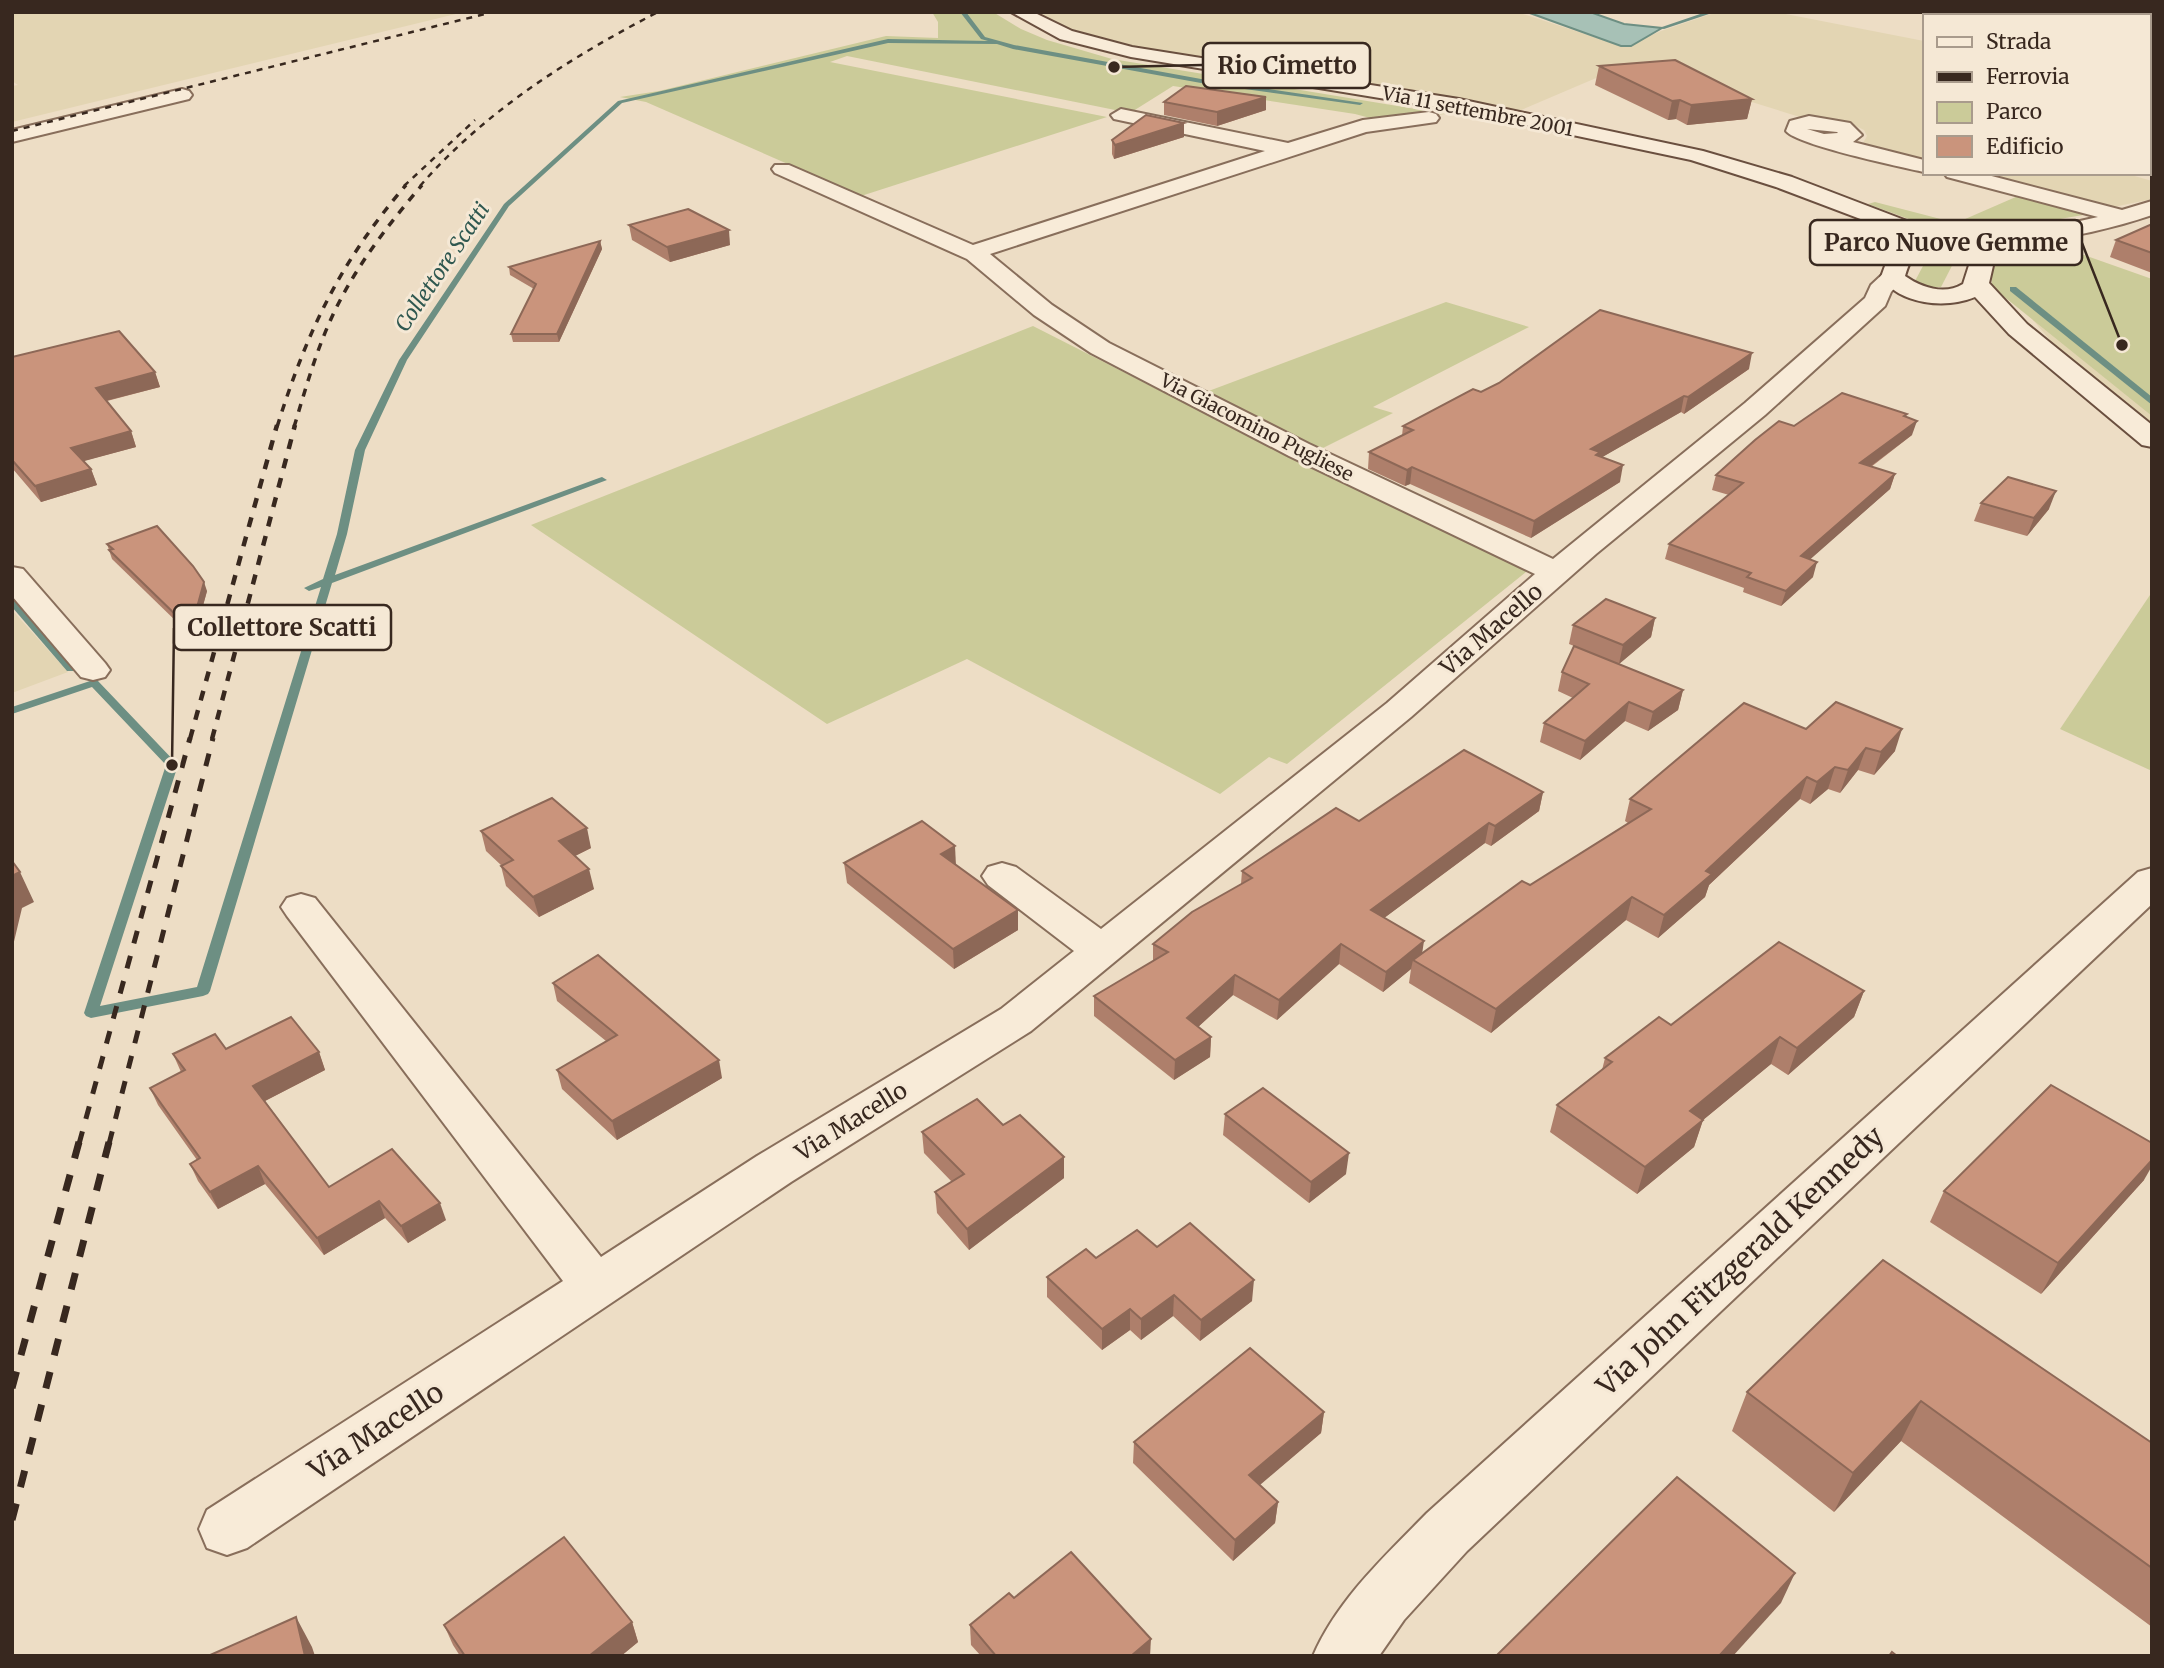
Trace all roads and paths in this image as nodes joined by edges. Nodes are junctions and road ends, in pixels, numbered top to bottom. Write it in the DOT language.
graph roads {
  1 [pos="1019,12"];
  2 [pos="182,95"];
  3 [pos="1121,115"];
  4 [pos="1429,118"];
  5 [pos="12,136"];
  6 [pos="1815,138"];
  7 [pos="1289,149"];
  8 [pos="1923,166"];
  9 [pos="782,169"];
  10 [pos="1962,175"];
  11 [pos="2152,208"];
  12 [pos="1852,210"];
  13 [pos="2124,218"];
  14 [pos="2020,239"];
  15 [pos="1935,240"];
  16 [pos="1960,243"];
  17 [pos="1903,248"];
  18 [pos="975,254"];
  19 [pos="1983,257"];
  20 [pos="1977,283"];
  21 [pos="1884,289"];
  22 [pos="1945,296"];
  23 [pos="2018,328"];
  24 [pos="2152,439"];
  25 [pos="1556,572"];
  26 [pos="12,576"];
  27 [pos="93,670"];
  28 [pos="1002,876"];
  29 [pos="2152,881"];
  30 [pos="302,907"];
  31 [pos="1102,951"];
  32 [pos="595,1286"];
  33 [pos="227,1529"];
  34 [pos="1343,1656"];
  1 -- 12 [label="street, Via 11 settembre 2001"];
  2 -- 5 [label="street"];
  3 -- 7 [label="street"];
  4 -- 7 [label="street"];
  6 -- 8 [label="street"];
  7 -- 18 [label="street"];
  9 -- 18 [label="street, Via Giacomino Pugliese"];
  10 -- 13 [label="street"];
  11 -- 13 [label="street"];
  12 -- 15 [label="street, Via 11 settembre 2001"];
  12 -- 17 [label="street, Via 11 settembre 2001"];
  13 -- 14 [label="street"];
  14 -- 16 [label="street"];
  14 -- 19 [label="street"];
  15 -- 16 [label="street, Via 11 settembre 2001"];
  15 -- 17 [label="street, Via 11 settembre 2001"];
  16 -- 19 [label="street, Via 11 settembre 2001"];
  17 -- 21 [label="street"];
  18 -- 25 [label="street, Via Giacomino Pugliese"];
  19 -- 20 [label="street"];
  20 -- 22 [label="street"];
  20 -- 23 [label="street"];
  21 -- 22 [label="street, Via Macello"];
  21 -- 25 [label="street, Via Macello"];
  22 -- 23 [label="street"];
  23 -- 24 [label="street"];
  25 -- 31 [label="street, Via Macello"];
  26 -- 27 [label="street"];
  28 -- 31 [label="street"];
  29 -- 34 [label="street, Via John Fitzgerald Kennedy"];
  30 -- 32 [label="street"];
  31 -- 32 [label="street, Via Macello"];
  32 -- 33 [label="street, Via Macello"];
}
